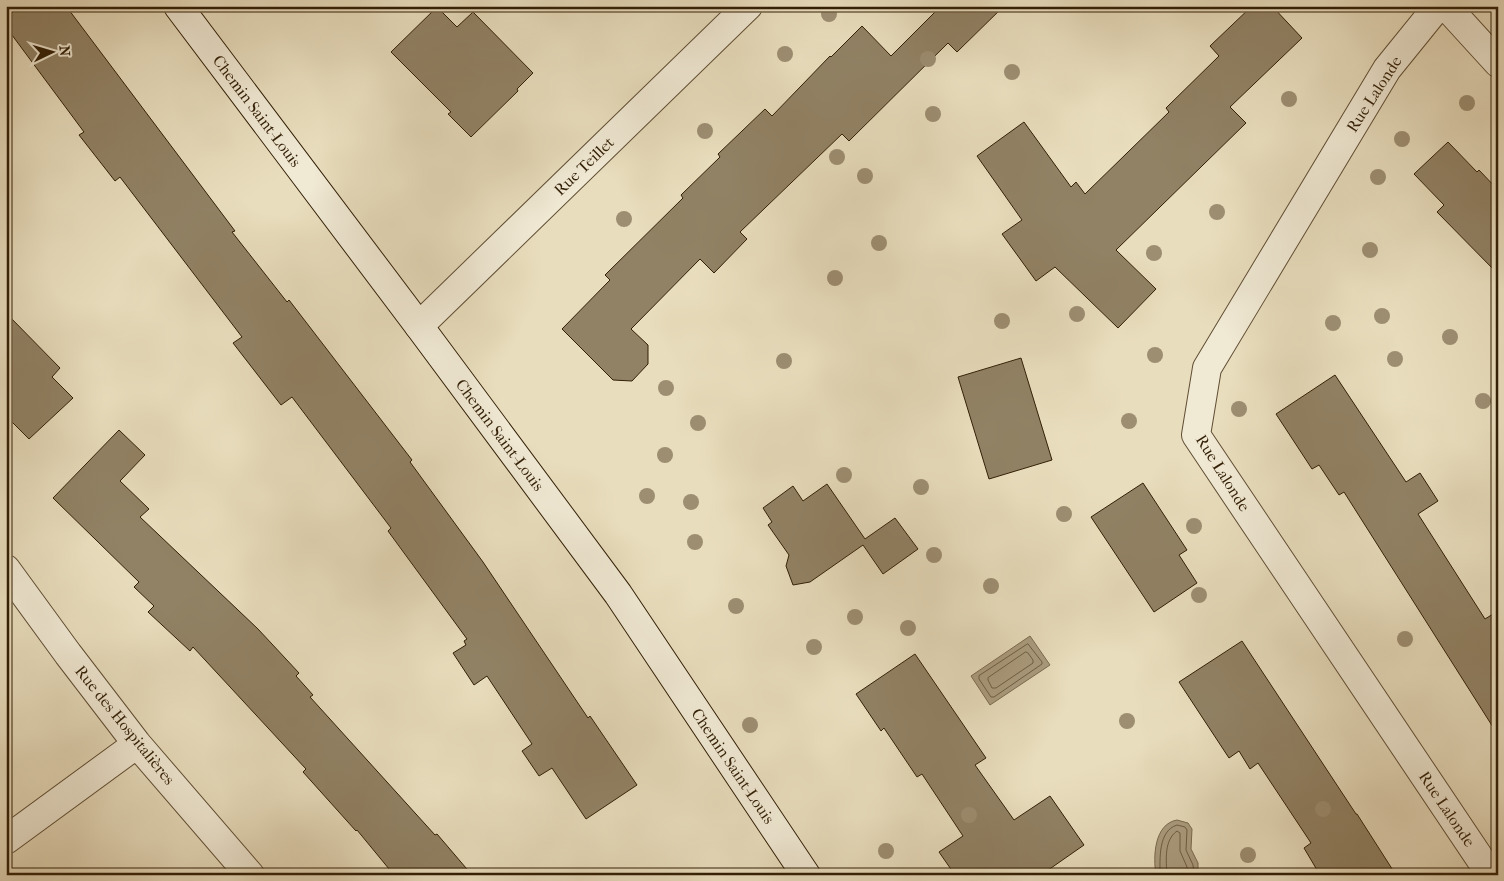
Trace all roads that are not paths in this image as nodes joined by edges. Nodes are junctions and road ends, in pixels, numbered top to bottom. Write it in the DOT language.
graph roads {
  1 [pos="178,6"];
  2 [pos="748,6"];
  3 [pos="1438,6"];
  4 [pos="1446,6"];
  5 [pos="1498,63"];
  6 [pos="420,326"];
  7 [pos="6,569"];
  8 [pos="137,744"];
  9 [pos="6,840"];
  10 [pos="250,875"];
  11 [pos="806,875"];
  12 [pos="1491,875"];
  1 -- 6 [label="street, Chemin Saint-Louis"];
  2 -- 6 [label="street, Rue Teillet"];
  3 -- 12 [label="street, Rue Lalonde"];
  4 -- 5 [label="street"];
  6 -- 11 [label="street, Chemin Saint-Louis"];
  7 -- 8 [label="street, Rue des Hospitalières"];
  8 -- 9 [label="street"];
  8 -- 10 [label="street, Rue des Hospitalières"];
}
